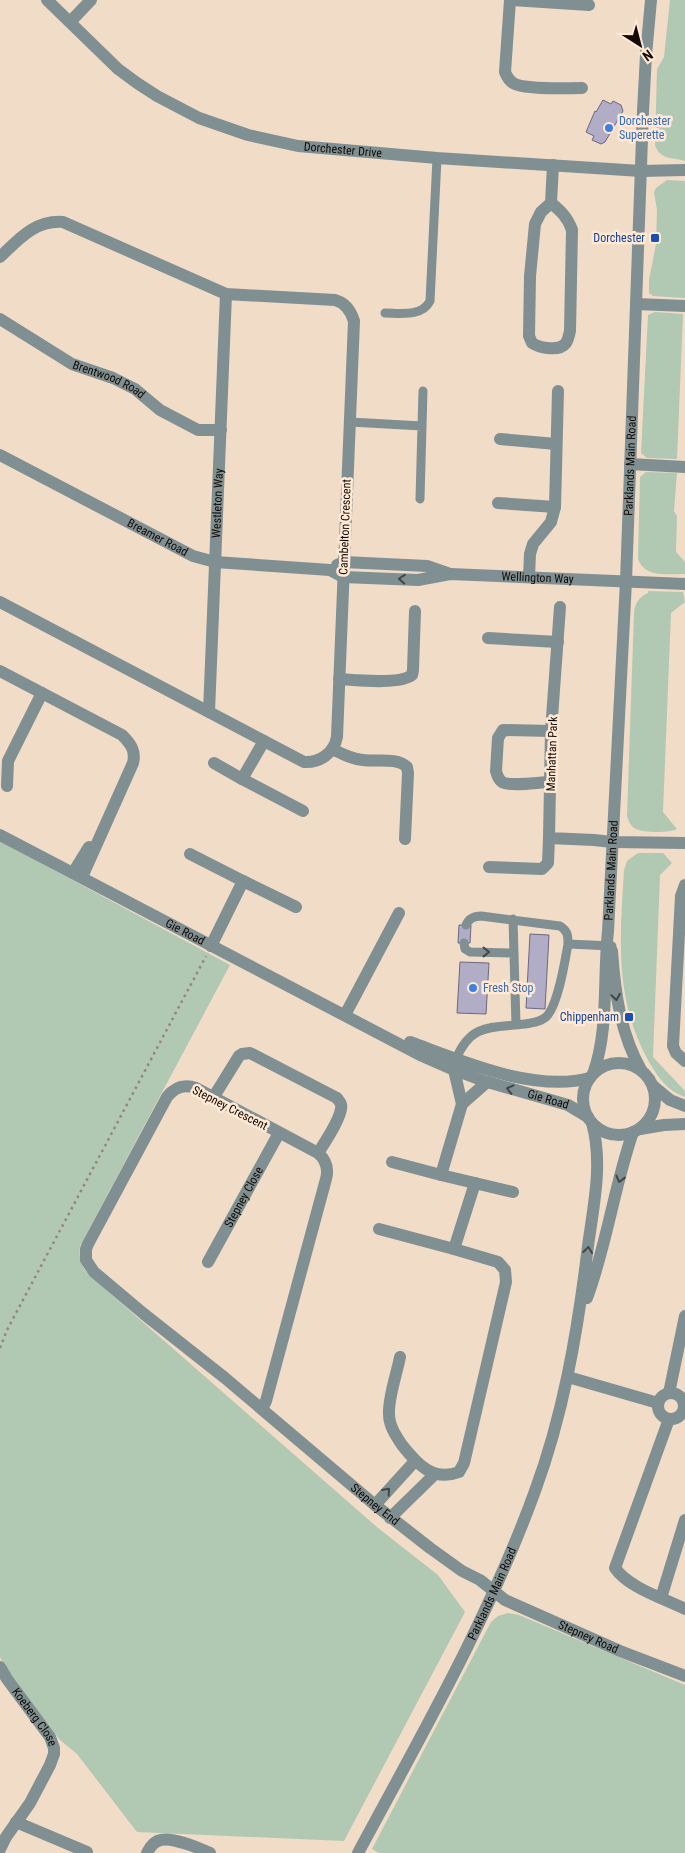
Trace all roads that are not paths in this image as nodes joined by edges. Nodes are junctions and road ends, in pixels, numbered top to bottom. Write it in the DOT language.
graph roads {
  1 [pos="47,0"];
  2 [pos="90,0"];
  3 [pos="511,0"];
  4 [pos="651,0"];
  5 [pos="589,4"];
  6 [pos="70,22"];
  7 [pos="582,88"];
  8 [pos="437,158"];
  9 [pos="553,165"];
  10 [pos="685,170"];
  11 [pos="641,171"];
  12 [pos="551,203"];
  13 [pos="0,257"];
  14 [pos="226,294"];
  15 [pos="636,304"];
  16 [pos="685,306"];
  17 [pos="385,313"];
  18 [pos="0,319"];
  19 [pos="423,391"];
  20 [pos="558,391"];
  21 [pos="350,422"];
  22 [pos="422,426"];
  23 [pos="221,430"];
  24 [pos="500,439"];
  25 [pos="556,444"];
  26 [pos="0,455"];
  27 [pos="630,464"];
  28 [pos="685,467"];
  29 [pos="420,500"];
  30 [pos="498,503"];
  31 [pos="555,507"];
  32 [pos="215,562"];
  33 [pos="344,562"];
  34 [pos="330,570"];
  35 [pos="450,574"];
  36 [pos="343,576"];
  37 [pos="529,577"];
  38 [pos="626,582"];
  39 [pos="685,584"];
  40 [pos="0,602"];
  41 [pos="560,607"];
  42 [pos="415,611"];
  43 [pos="488,638"];
  44 [pos="558,642"];
  45 [pos="0,671"];
  46 [pos="339,679"];
  47 [pos="42,693"];
  48 [pos="209,712"];
  49 [pos="551,731"];
  50 [pos="264,741"];
  51 [pos="332,749"];
  52 [pos="214,763"];
  53 [pos="242,779"];
  54 [pos="550,782"];
  55 [pos="7,786"];
  56 [pos="303,811"];
  57 [pos="0,835"];
  58 [pos="549,838"];
  59 [pos="405,839"];
  60 [pos="612,842"];
  61 [pos="685,843"];
  62 [pos="190,854"];
  63 [pos="489,867"];
  64 [pos="77,875"];
  65 [pos="243,882"];
  66 [pos="685,885"];
  67 [pos="296,908"];
  68 [pos="399,914"];
  69 [pos="513,919"];
  70 [pos="466,925"];
  71 [pos="464,943"];
  72 [pos="568,944"];
  73 [pos="212,946"];
  74 [pos="609,946"];
  75 [pos="514,952"];
  76 [pos="345,1016"];
  77 [pos="516,1025"];
  78 [pos="685,1061"];
  79 [pos="455,1065"];
  80 [pos="641,1070"];
  81 [pos="592,1076"];
  82 [pos="487,1082"];
  83 [pos="653,1086"];
  84 [pos="213,1098"];
  85 [pos="462,1104"];
  86 [pos="685,1106"];
  87 [pos="590,1120"];
  88 [pos="685,1124"];
  89 [pos="636,1131"];
  90 [pos="279,1133"];
  91 [pos="318,1153"];
  92 [pos="392,1162"];
  93 [pos="441,1175"];
  94 [pos="475,1183"];
  95 [pos="513,1192"];
  96 [pos="379,1229"];
  97 [pos="454,1249"];
  98 [pos="208,1262"];
  99 [pos="580,1316"];
  100 [pos="685,1316"];
  101 [pos="400,1357"];
  102 [pos="568,1377"];
  103 [pos="669,1393"];
  104 [pos="658,1403"];
  105 [pos="685,1408"];
  106 [pos="262,1409"];
  107 [pos="669,1419"];
  108 [pos="415,1461"];
  109 [pos="435,1474"];
  110 [pos="374,1505"];
  111 [pos="390,1518"];
  112 [pos="685,1520"];
  113 [pos="495,1592"];
  114 [pos="661,1598"];
  115 [pos="685,1609"];
  116 [pos="0,1667"];
  117 [pos="685,1676"];
  118 [pos="16,1822"];
  119 [pos="0,1849"];
  120 [pos="86,1852"];
  121 [pos="147,1853"];
  122 [pos="210,1853"];
  123 [pos="358,1853"];
  1 -- 6 [label="street, Dorchester Drive"];
  2 -- 6 [label="street"];
  3 -- 5 [label="street"];
  3 -- 7 [label="street"];
  4 -- 11 [label="street, Parklands Main Road"];
  6 -- 8 [label="street, Dorchester Drive"];
  8 -- 9 [label="street, Dorchester Drive"];
  8 -- 17 [label="lane"];
  9 -- 11 [label="street, Dorchester Drive"];
  9 -- 12 [label="street"];
  10 -- 11 [label="street, Dorchester Drive"];
  11 -- 15 [label="street, Parklands Main Road"];
  12 -- 12 [label="street"];
  13 -- 14 [label="street, Cambelton Crescent"];
  14 -- 21 [label="street, Cambelton Crescent"];
  14 -- 23 [label="street, Westleton Way"];
  15 -- 16 [label="street"];
  15 -- 27 [label="street, Parklands Main Road"];
  18 -- 23 [label="street, Brentwood Road"];
  19 -- 22 [label="lane"];
  20 -- 25 [label="street"];
  21 -- 22 [label="lane"];
  21 -- 33 [label="street, Cambelton Crescent"];
  22 -- 29 [label="lane"];
  23 -- 32 [label="street, Westleton Way"];
  24 -- 25 [label="street"];
  25 -- 31 [label="street"];
  26 -- 32 [label="street, Breamer Road"];
  27 -- 28 [label="street"];
  27 -- 38 [label="street, Parklands Main Road"];
  30 -- 31 [label="street"];
  31 -- 37 [label="street"];
  32 -- 34 [label="street, Breamer Road"];
  32 -- 48 [label="street, Westleton Way"];
  33 -- 34 [label="street"];
  33 -- 35 [label="street, Wellington Way"];
  33 -- 36 [label="street, Cambelton Crescent"];
  34 -- 36 [label="street, Breamer Road"];
  35 -- 36 [label="street, Wellington Way, one-way"];
  35 -- 37 [label="street, Wellington Way"];
  36 -- 46 [label="street, Cambelton Crescent"];
  37 -- 38 [label="street, Wellington Way"];
  38 -- 39 [label="street, Wellington Way"];
  38 -- 60 [label="street, Parklands Main Road"];
  40 -- 48 [label="street"];
  41 -- 44 [label="street, Manhattan Park"];
  42 -- 46 [label="street"];
  43 -- 44 [label="street"];
  44 -- 49 [label="street, Manhattan Park"];
  45 -- 47 [label="street"];
  46 -- 51 [label="street, Cambelton Crescent"];
  47 -- 55 [label="street"];
  47 -- 64 [label="street"];
  48 -- 50 [label="street"];
  49 -- 54 [label="street, Manhattan Park"];
  49 -- 54 [label="street"];
  50 -- 51 [label="street"];
  50 -- 53 [label="street"];
  51 -- 59 [label="street"];
  52 -- 53 [label="street"];
  53 -- 56 [label="street"];
  54 -- 58 [label="street, Manhattan Park"];
  57 -- 64 [label="street, Gie Road"];
  58 -- 60 [label="street"];
  58 -- 63 [label="street, Manhattan Park"];
  60 -- 61 [label="street"];
  60 -- 74 [label="street, Parklands Main Road"];
  62 -- 65 [label="street"];
  64 -- 73 [label="street, Gie Road"];
  65 -- 67 [label="street"];
  65 -- 73 [label="street"];
  66 -- 78 [label="street"];
  68 -- 76 [label="street"];
  69 -- 70 [label="lane"];
  69 -- 72 [label="lane"];
  69 -- 75 [label="lane"];
  71 -- 75 [label="lane, one-way"];
  72 -- 74 [label="lane"];
  72 -- 77 [label="lane"];
  73 -- 76 [label="street, Gie Road"];
  74 -- 80 [label="street, Parklands Main Road, one-way"];
  74 -- 81 [label="street, Parklands Main Road"];
  75 -- 77 [label="lane"];
  76 -- 79 [label="street, Gie Road"];
  77 -- 79 [label="lane"];
  79 -- 81 [label="street, Gie Road"];
  79 -- 82 [label="street, Gie Road"];
  79 -- 85 [label="street"];
  80 -- 81 [label="street"];
  80 -- 83 [label="street"];
  81 -- 87 [label="street"];
  82 -- 85 [label="street"];
  87 -- 82 [label="street, Gie Road, one-way"];
  83 -- 86 [label="street"];
  83 -- 89 [label="street"];
  84 -- 90 [label="street, Stepney Crescent"];
  84 -- 91 [label="street"];
  84 -- 106 [label="street, Stepney Crescent"];
  85 -- 93 [label="street"];
  87 -- 89 [label="street"];
  99 -- 87 [label="street, Parklands Main Road, one-way"];
  88 -- 89 [label="street"];
  89 -- 99 [label="street, Parklands Main Road, one-way"];
  90 -- 91 [label="street, Stepney Crescent"];
  90 -- 98 [label="street, Stepney Close"];
  91 -- 106 [label="street"];
  92 -- 93 [label="street"];
  93 -- 94 [label="street"];
  94 -- 95 [label="street"];
  94 -- 97 [label="street"];
  96 -- 97 [label="street"];
  97 -- 109 [label="street"];
  99 -- 102 [label="street, Parklands Main Road"];
  100 -- 103 [label="street"];
  101 -- 108 [label="street"];
  102 -- 104 [label="street"];
  102 -- 113 [label="street, Parklands Main Road"];
  103 -- 104 [label="street"];
  103 -- 105 [label="street"];
  104 -- 107 [label="street"];
  105 -- 107 [label="street"];
  106 -- 110 [label="street, Stepney End"];
  107 -- 114 [label="street"];
  108 -- 109 [label="street"];
  110 -- 108 [label="street, one-way"];
  109 -- 111 [label="street"];
  110 -- 111 [label="street, Stepney End"];
  111 -- 113 [label="street, Stepney End"];
  112 -- 114 [label="street"];
  113 -- 117 [label="street, Stepney Road"];
  113 -- 123 [label="street, Parklands Main Road"];
  114 -- 115 [label="street"];
  116 -- 118 [label="street, Koeberg Close"];
  118 -- 119 [label="street, Koeberg Close"];
  118 -- 120 [label="street"];
  121 -- 122 [label="street"];
}
